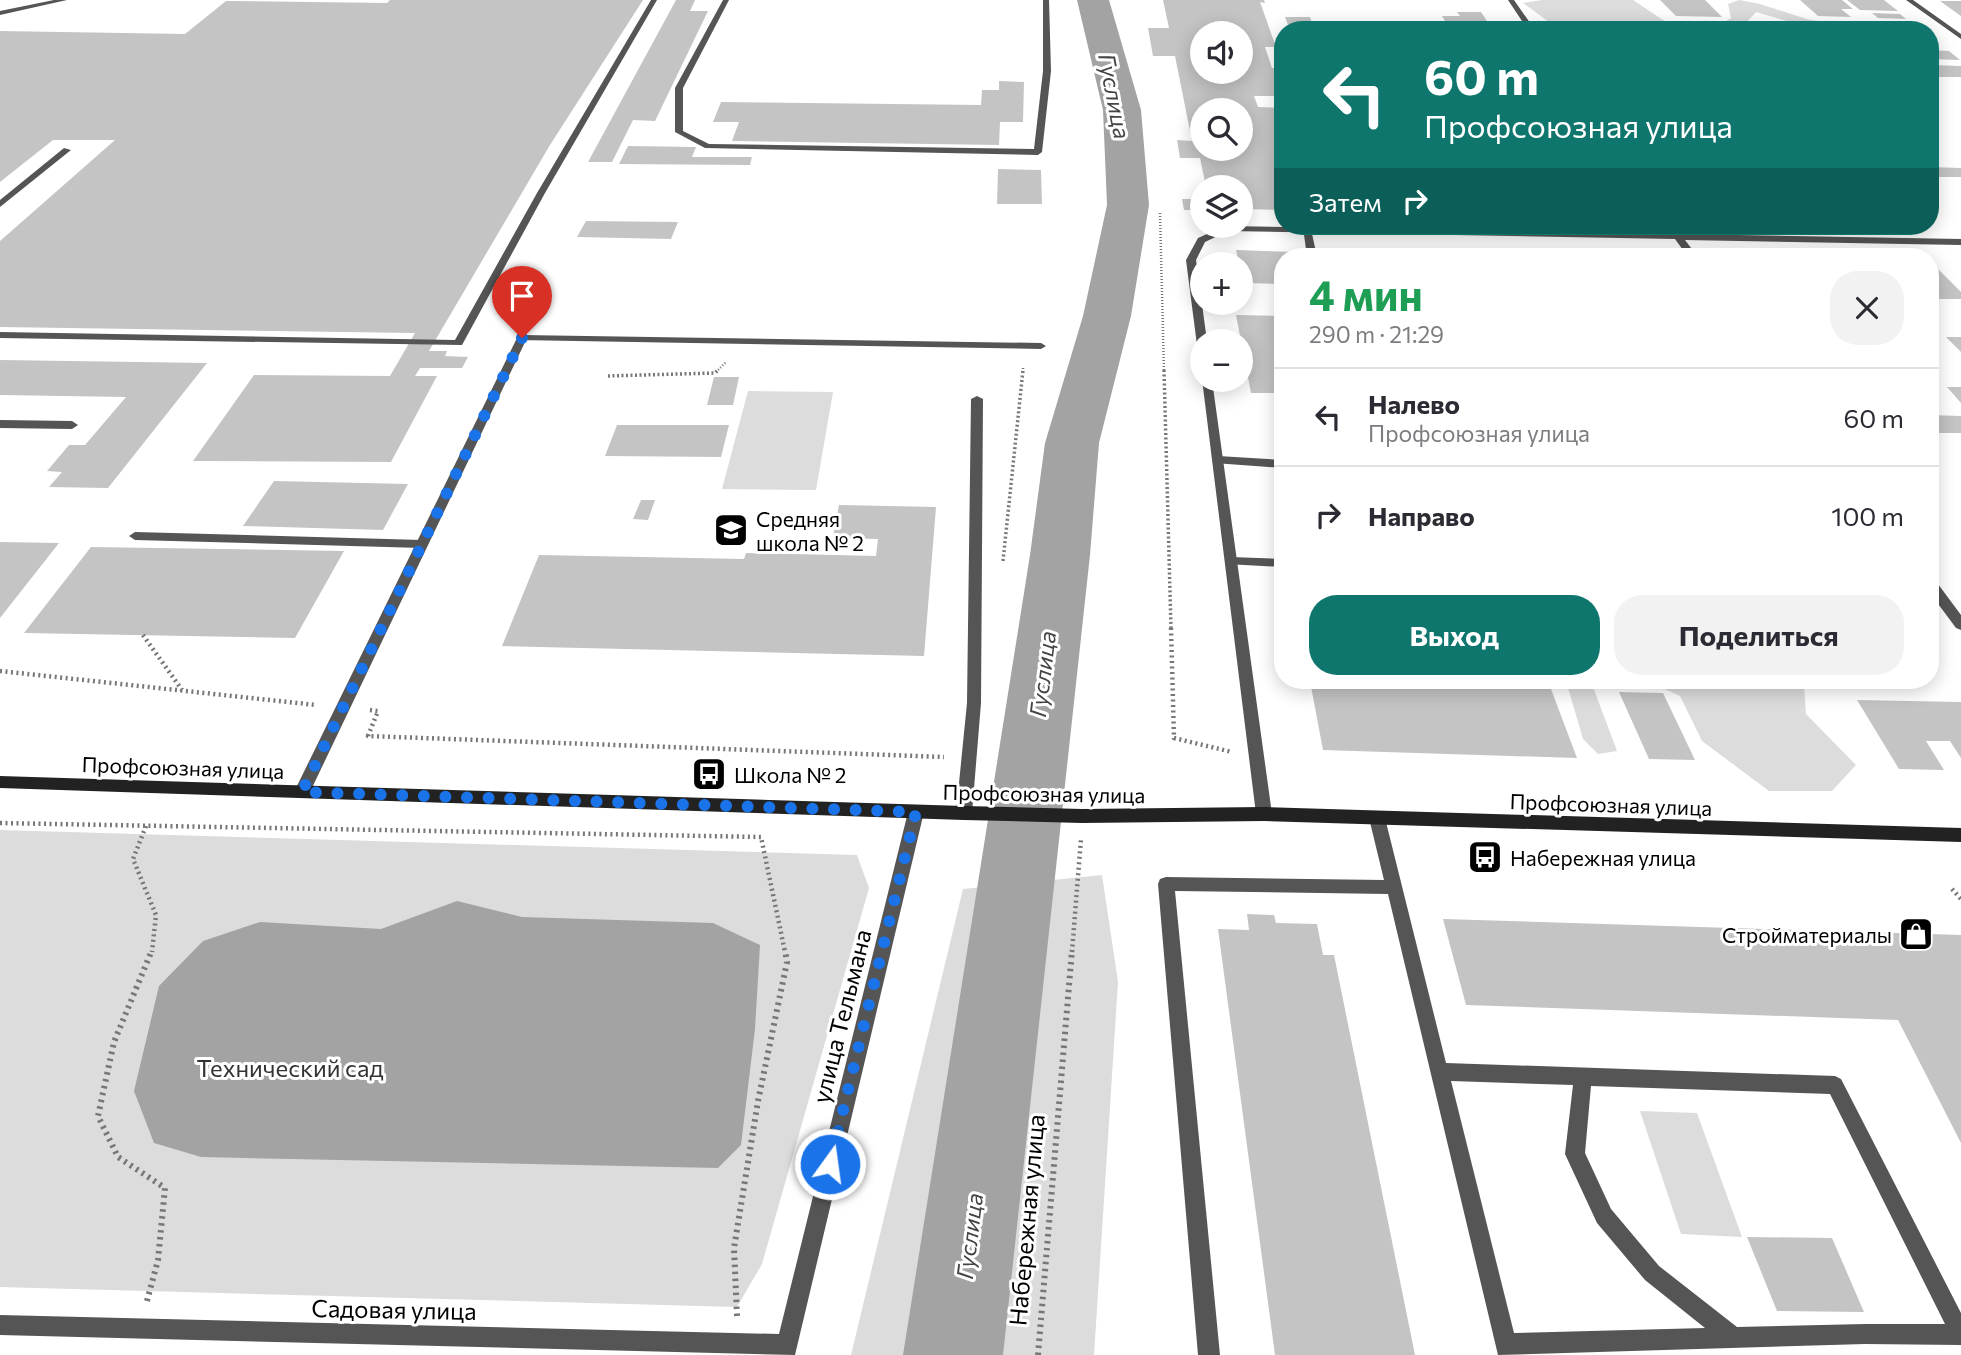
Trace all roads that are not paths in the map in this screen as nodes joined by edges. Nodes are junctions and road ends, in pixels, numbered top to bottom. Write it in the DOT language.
graph roads {
  1 [pos="64,0"];
  2 [pos="654,0"];
  3 [pos="726,0"];
  4 [pos="1046,0"];
  5 [pos="1511,0"];
  6 [pos="1909,0"];
  7 [pos="0,13"];
  8 [pos="1526,21"];
  9 [pos="1939,21"];
  10 [pos="1939,21"];
  11 [pos="1961,37"];
  12 [pos="66,150"];
  13 [pos="0,204"];
  14 [pos="1274,229"];
  15 [pos="1624,235"];
  16 [pos="1677,236"];
  17 [pos="1961,242"];
  18 [pos="1686,248"];
  19 [pos="1200,329"];
  20 [pos="0,335"];
  21 [pos="1041,346"];
  22 [pos="1208,392"];
  23 [pos="977,399"];
  24 [pos="0,424"];
  25 [pos="72,425"];
  26 [pos="1217,460"];
  27 [pos="1274,463"];
  28 [pos="135,536"];
  29 [pos="422,544"];
  30 [pos="1231,561"];
  31 [pos="1274,563"];
  32 [pos="1939,595"];
  33 [pos="1961,625"];
  34 [pos="0,782"];
  35 [pos="302,792"];
  36 [pos="916,812"];
  37 [pos="971,813"];
  38 [pos="1264,814"];
  39 [pos="1377,818"];
  40 [pos="1961,835"];
  41 [pos="1395,887"];
  42 [pos="1439,1072"];
  43 [pos="1583,1076"];
  44 [pos="0,1325"];
  45 [pos="1735,1339"];
  46 [pos="1507,1349"];
  47 [pos="785,1350"];
  48 [pos="1209,1355"];
  1 -- 7 [label="street"];
  2 -- 20 [label="street"];
  3 -- 4 [label="street"];
  5 -- 8 [label="street"];
  6 -- 10 [label="street"];
  9 -- 11 [label="street"];
  12 -- 13 [label="street"];
  14 -- 19 [label="street"];
  15 -- 16 [label="street"];
  16 -- 17 [label="street"];
  16 -- 18 [label="street"];
  21 -- 29 [label="street"];
  22 -- 26 [label="street"];
  23 -- 37 [label="street"];
  24 -- 25 [label="street"];
  26 -- 27 [label="street"];
  26 -- 30 [label="street"];
  28 -- 29 [label="street"];
  29 -- 35 [label="street"];
  30 -- 31 [label="street"];
  30 -- 38 [label="street"];
  32 -- 33 [label="street"];
  34 -- 35 [label="main road, Профсоюзная улица"];
  35 -- 36 [label="main road, Профсоюзная улица"];
  36 -- 37 [label="main road, Профсоюзная улица"];
  36 -- 47 [label="street, улица Тельмана"];
  37 -- 38 [label="main road, Профсоюзная улица"];
  38 -- 39 [label="main road, Профсоюзная улица"];
  39 -- 40 [label="main road, Профсоюзная улица"];
  39 -- 41 [label="street"];
  41 -- 42 [label="street"];
  41 -- 48 [label="street"];
  42 -- 43 [label="street"];
  42 -- 46 [label="street"];
  43 -- 45 [label="street"];
  43 -- 45 [label="street"];
  44 -- 47 [label="street, Садовая улица"];
  45 -- 46 [label="street"];
}
